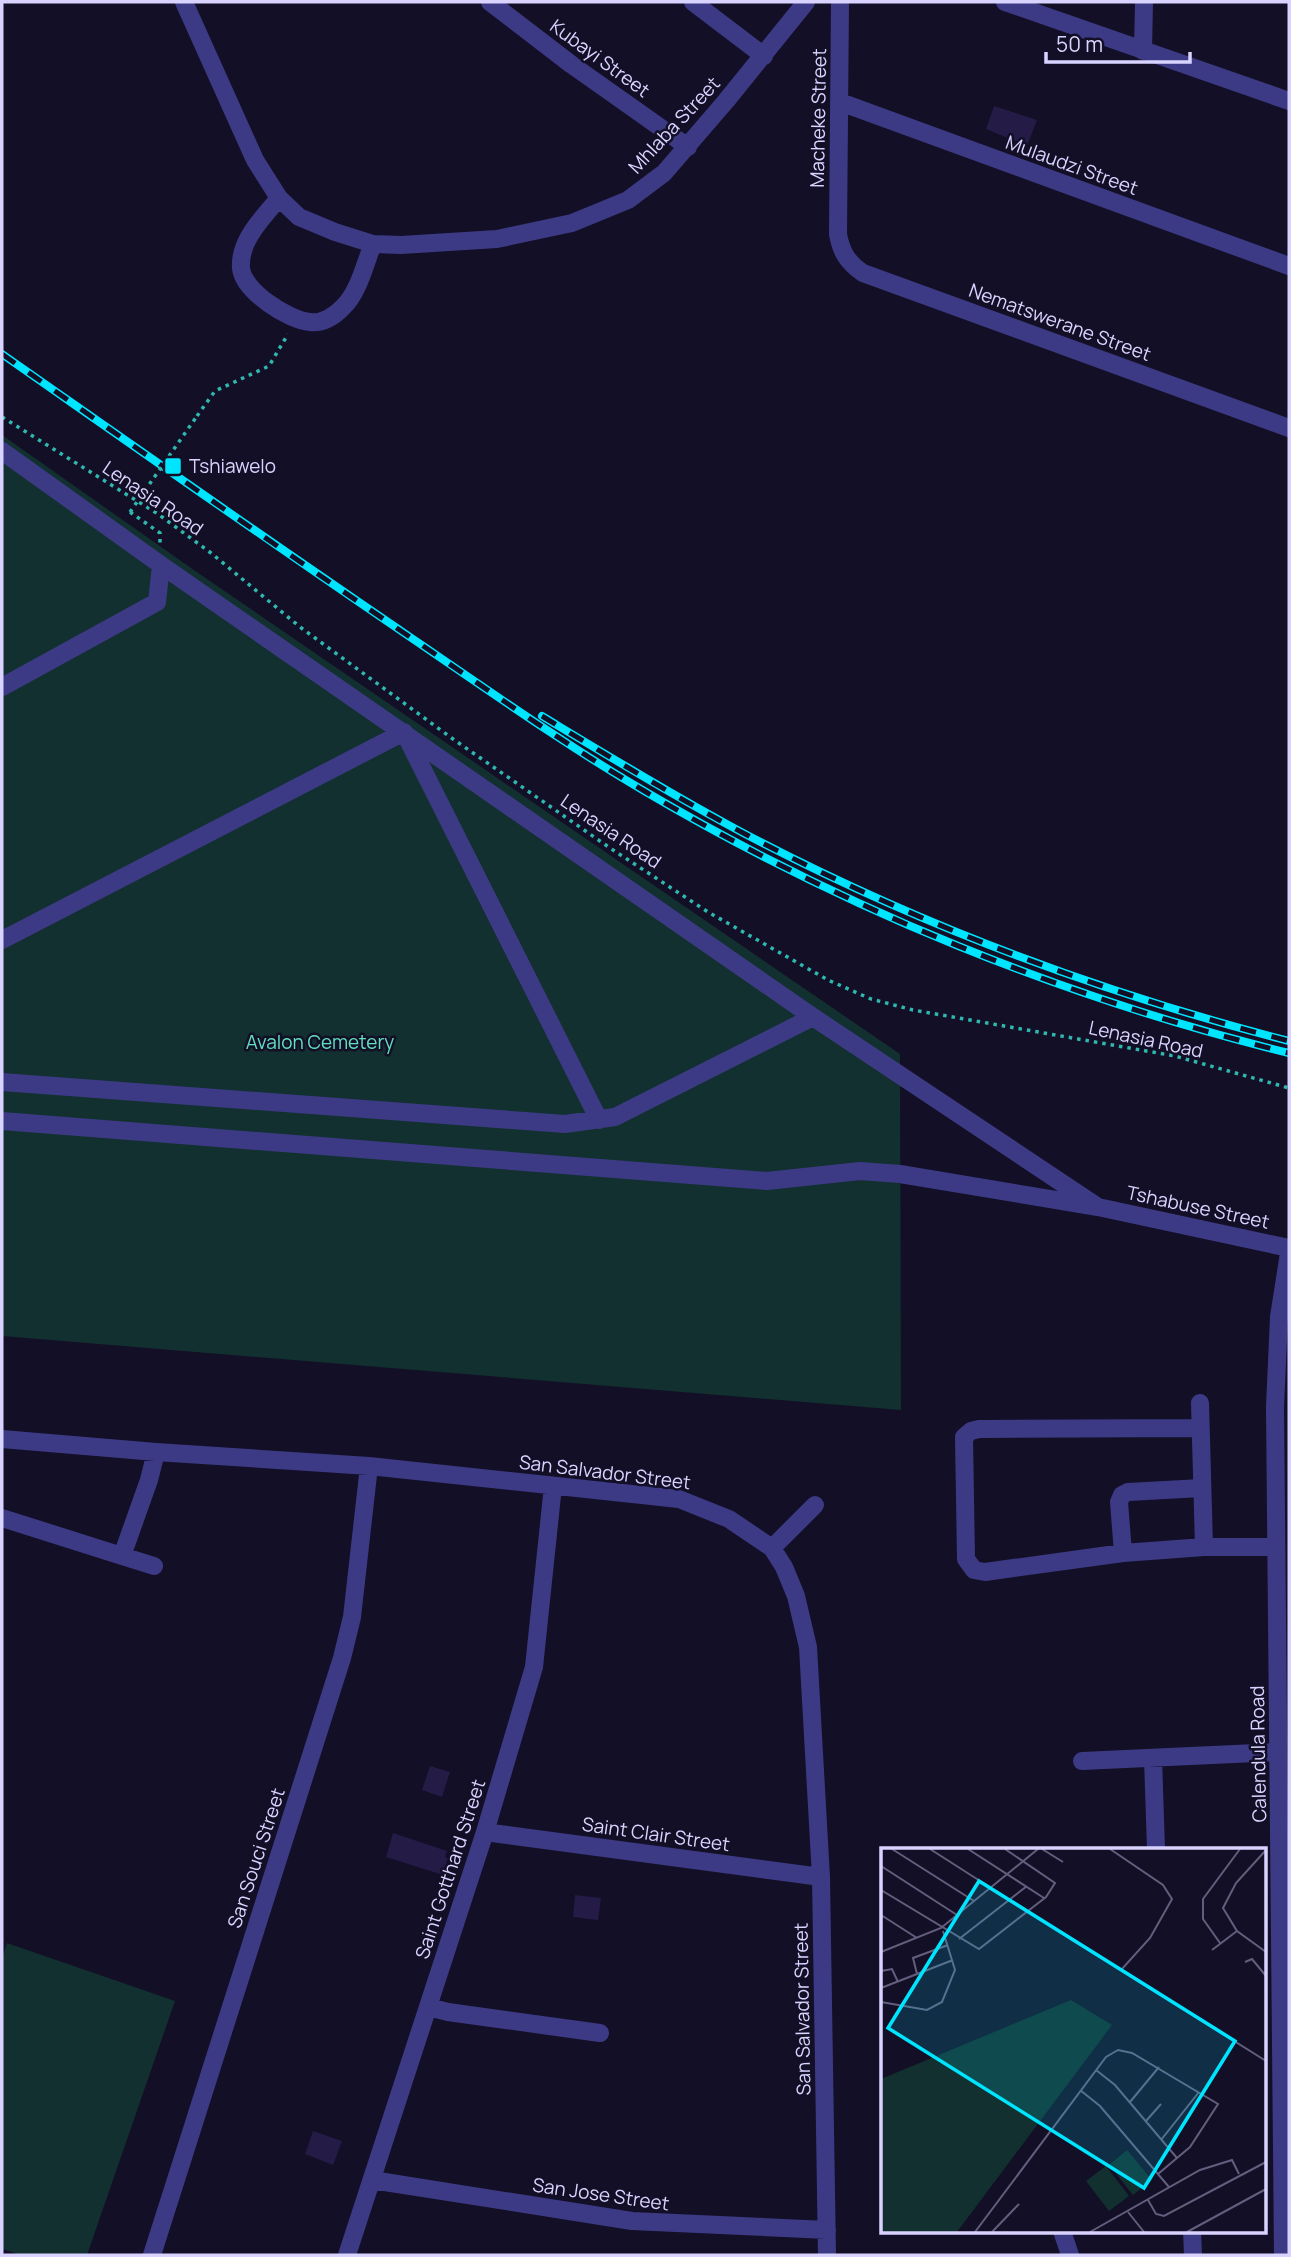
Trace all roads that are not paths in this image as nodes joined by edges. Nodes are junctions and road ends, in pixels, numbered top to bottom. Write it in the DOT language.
graph roads {
  1 [pos="184,2"];
  2 [pos="490,2"];
  3 [pos="693,2"];
  4 [pos="806,2"];
  5 [pos="839,2"];
  6 [pos="1005,2"];
  7 [pos="1144,2"];
  8 [pos="1143,51"];
  9 [pos="764,56"];
  10 [pos="840,102"];
  11 [pos="1289,102"];
  12 [pos="688,147"];
  13 [pos="279,198"];
  14 [pos="838,234"];
  15 [pos="373,244"];
  16 [pos="1289,266"];
  17 [pos="1289,428"];
  18 [pos="2,451"];
  19 [pos="161,565"];
  20 [pos="2,687"];
  21 [pos="404,732"];
  22 [pos="2,940"];
  23 [pos="813,1017"];
  24 [pos="2,1082"];
  25 [pos="599,1120"];
  26 [pos="2,1121"];
  27 [pos="1098,1207"];
  28 [pos="1289,1250"];
  29 [pos="1200,1403"];
  30 [pos="1200,1429"];
  31 [pos="2,1439"];
  32 [pos="156,1452"];
  33 [pos="369,1466"];
  34 [pos="553,1486"];
  35 [pos="1202,1488"];
  36 [pos="815,1505"];
  37 [pos="2,1518"];
  38 [pos="1204,1547"];
  39 [pos="772,1548"];
  40 [pos="1123,1553"];
  41 [pos="1281,1553"];
  42 [pos="122,1556"];
  43 [pos="154,1566"];
  44 [pos="1283,1624"];
  45 [pos="1278,1752"];
  46 [pos="1153,1758"];
  47 [pos="1082,1762"];
  48 [pos="1285,1826"];
  49 [pos="485,1832"];
  50 [pos="1156,1848"];
  51 [pos="821,1877"];
  52 [pos="428,2007"];
  53 [pos="600,2033"];
  54 [pos="372,2180"];
  55 [pos="827,2230"];
  56 [pos="1286,2231"];
  57 [pos="1062,2232"];
  58 [pos="1192,2232"];
  59 [pos="152,2255"];
  60 [pos="347,2255"];
  61 [pos="827,2255"];
  62 [pos="1070,2255"];
  63 [pos="1193,2255"];
  64 [pos="1283,2255"];
  1 -- 13 [label="street, Mhlaba Street"];
  2 -- 12 [label="street, Kubayi Street"];
  3 -- 9 [label="street"];
  4 -- 9 [label="street, Mhlaba Street"];
  5 -- 10 [label="street, Macheke Street"];
  6 -- 8 [label="street"];
  7 -- 8 [label="street"];
  8 -- 11 [label="street"];
  9 -- 12 [label="street, Mhlaba Street"];
  10 -- 14 [label="street, Macheke Street"];
  10 -- 16 [label="street, Mulaudzi Street"];
  12 -- 15 [label="street, Mhlaba Street"];
  13 -- 15 [label="street, Mhlaba Street"];
  13 -- 15 [label="street"];
  14 -- 17 [label="street, Nematswerane Street"];
  18 -- 19 [label="street"];
  19 -- 20 [label="street"];
  19 -- 21 [label="street"];
  21 -- 22 [label="street"];
  21 -- 23 [label="street"];
  21 -- 25 [label="street"];
  23 -- 25 [label="street"];
  23 -- 27 [label="street"];
  24 -- 25 [label="street"];
  26 -- 27 [label="street, Tshabuse Street"];
  27 -- 28 [label="street, Tshabuse Street"];
  28 -- 41 [label="street, Calendula Road"];
  29 -- 30 [label="street"];
  30 -- 35 [label="street"];
  30 -- 40 [label="street"];
  31 -- 32 [label="street, San Salvador Street"];
  32 -- 33 [label="street, San Salvador Street"];
  32 -- 42 [label="street"];
  33 -- 34 [label="street, San Salvador Street"];
  33 -- 59 [label="street, San Souci Street"];
  34 -- 39 [label="street, San Salvador Street"];
  34 -- 49 [label="street, Saint Gotthard Street"];
  35 -- 38 [label="street"];
  35 -- 40 [label="street"];
  36 -- 39 [label="street"];
  37 -- 42 [label="street"];
  38 -- 40 [label="street"];
  38 -- 41 [label="street"];
  39 -- 51 [label="street, San Salvador Street"];
  41 -- 44 [label="street, Calendula Road"];
  42 -- 43 [label="street"];
  44 -- 45 [label="street, Calendula Road"];
  45 -- 46 [label="street"];
  45 -- 48 [label="street, Calendula Road"];
  46 -- 47 [label="street"];
  46 -- 50 [label="street"];
  48 -- 56 [label="street, Calendula Road"];
  49 -- 51 [label="street, Saint Clair Street"];
  49 -- 52 [label="street, Saint Gotthard Street"];
  51 -- 55 [label="street, San Salvador Street"];
  52 -- 53 [label="street"];
  52 -- 54 [label="street, Saint Gotthard Street"];
  54 -- 55 [label="street, San Jose Street"];
  54 -- 60 [label="street, Saint Gotthard Street"];
  55 -- 61 [label="street, San Salvador Street"];
  56 -- 64 [label="street, Calendula Road"];
  57 -- 62 [label="street"];
  58 -- 63 [label="street"];
}
